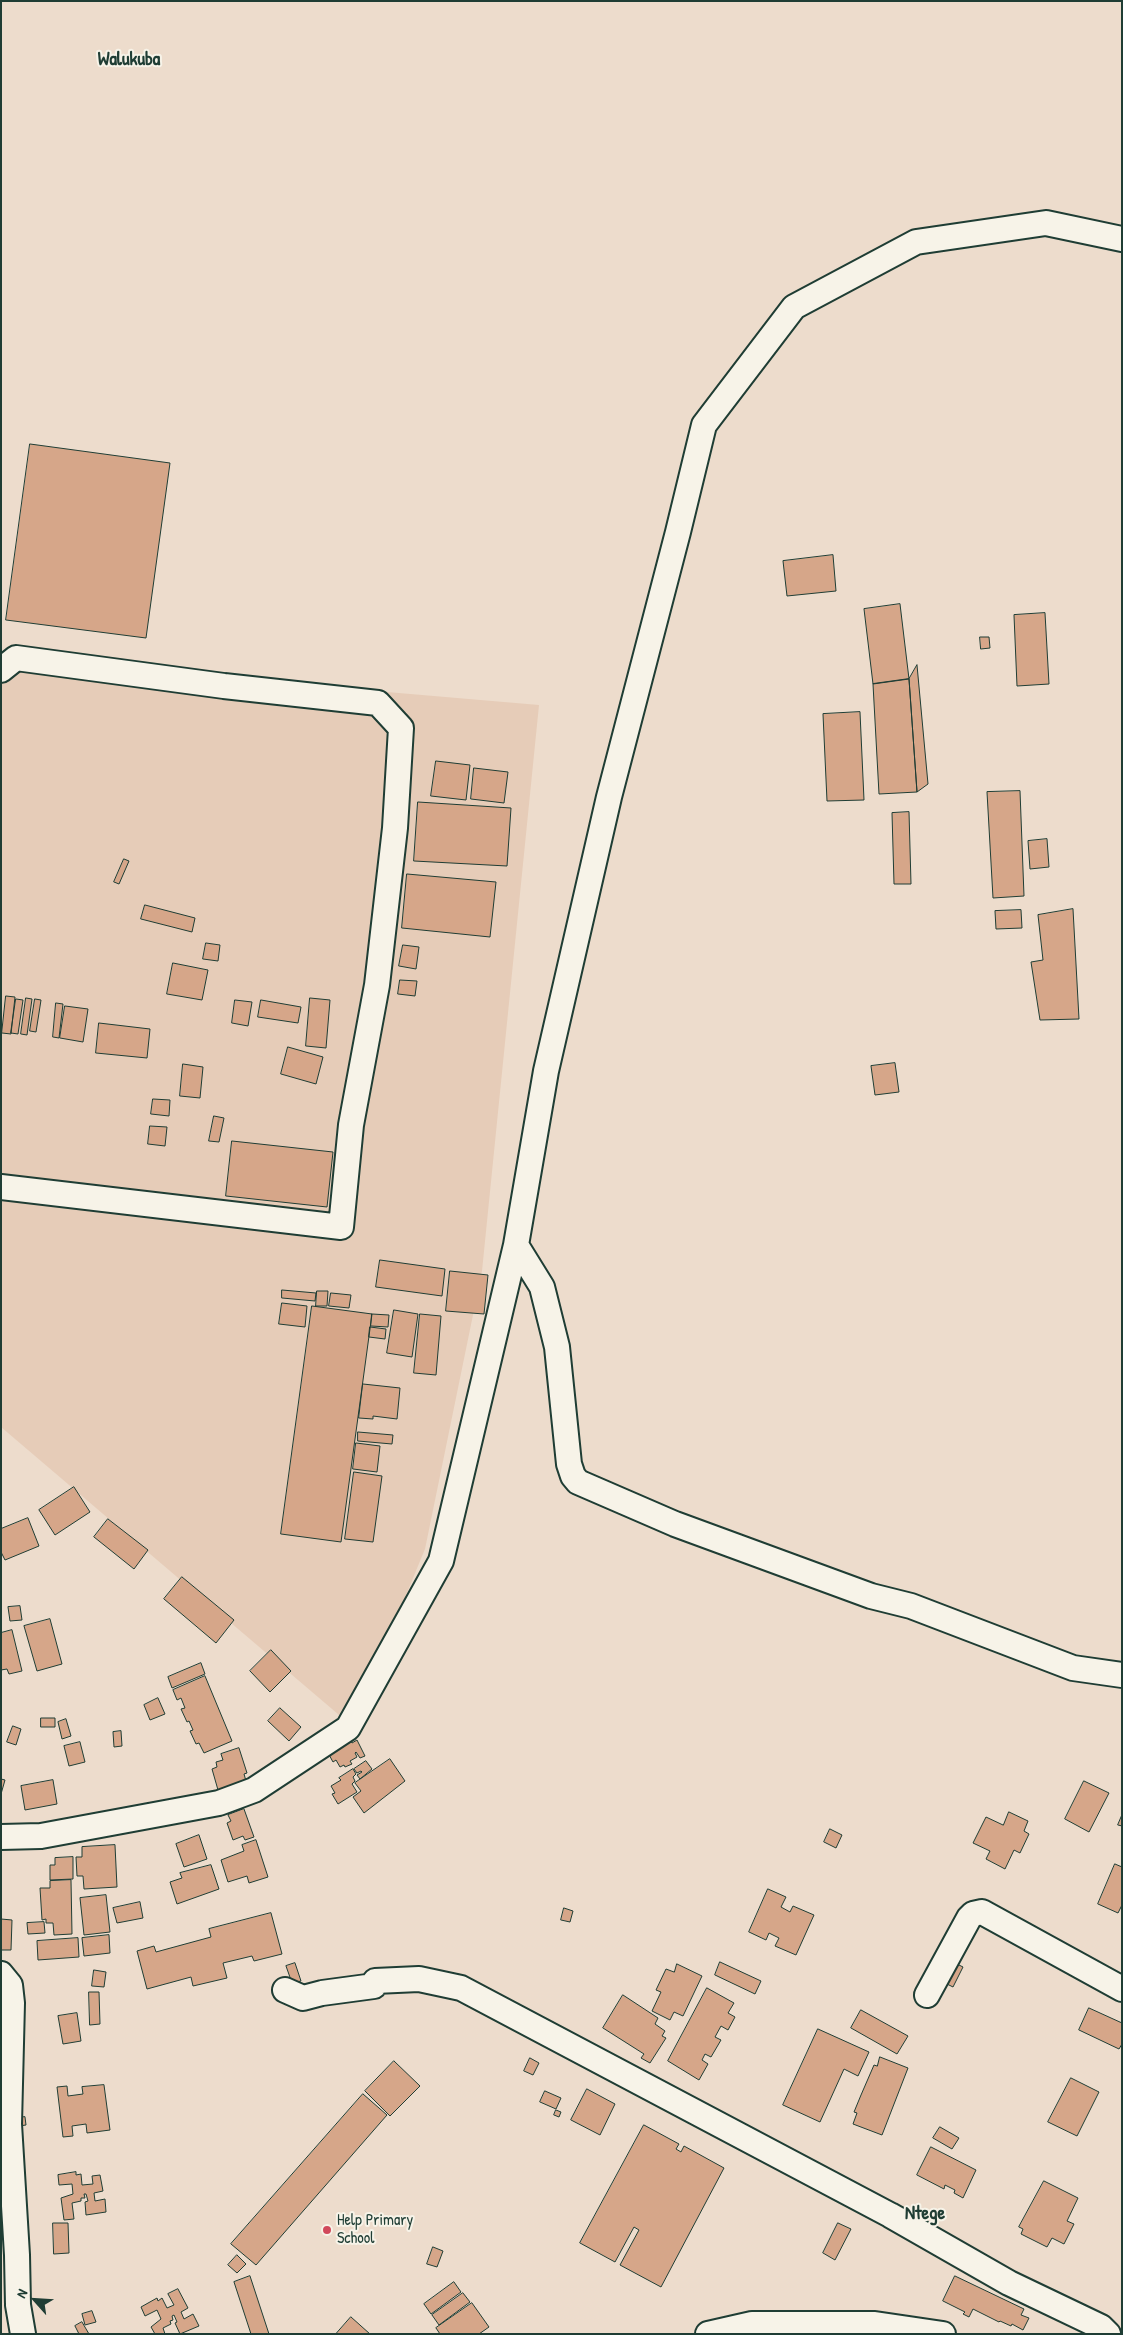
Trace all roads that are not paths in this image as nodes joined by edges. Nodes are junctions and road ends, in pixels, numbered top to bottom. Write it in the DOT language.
graph roads {
  1 [pos="1122,239"];
  2 [pos="1,670"];
  3 [pos="1,1187"];
  4 [pos="516,1245"];
  5 [pos="1122,1675"];
  6 [pos="1,1837"];
  7 [pos="1,1974"];
  8 [pos="1122,1989"];
  9 [pos="285,1990"];
  10 [pos="927,1995"];
  11 [pos="23,2334"];
  12 [pos="708,2334"];
  13 [pos="943,2334"];
  14 [pos="1108,2334"];
  1 -- 4 [label="street"];
  2 -- 3 [label="street"];
  4 -- 5 [label="street"];
  4 -- 6 [label="street"];
  7 -- 11 [label="street"];
  8 -- 10 [label="street"];
  9 -- 14 [label="street"];
  12 -- 13 [label="street"];
}
